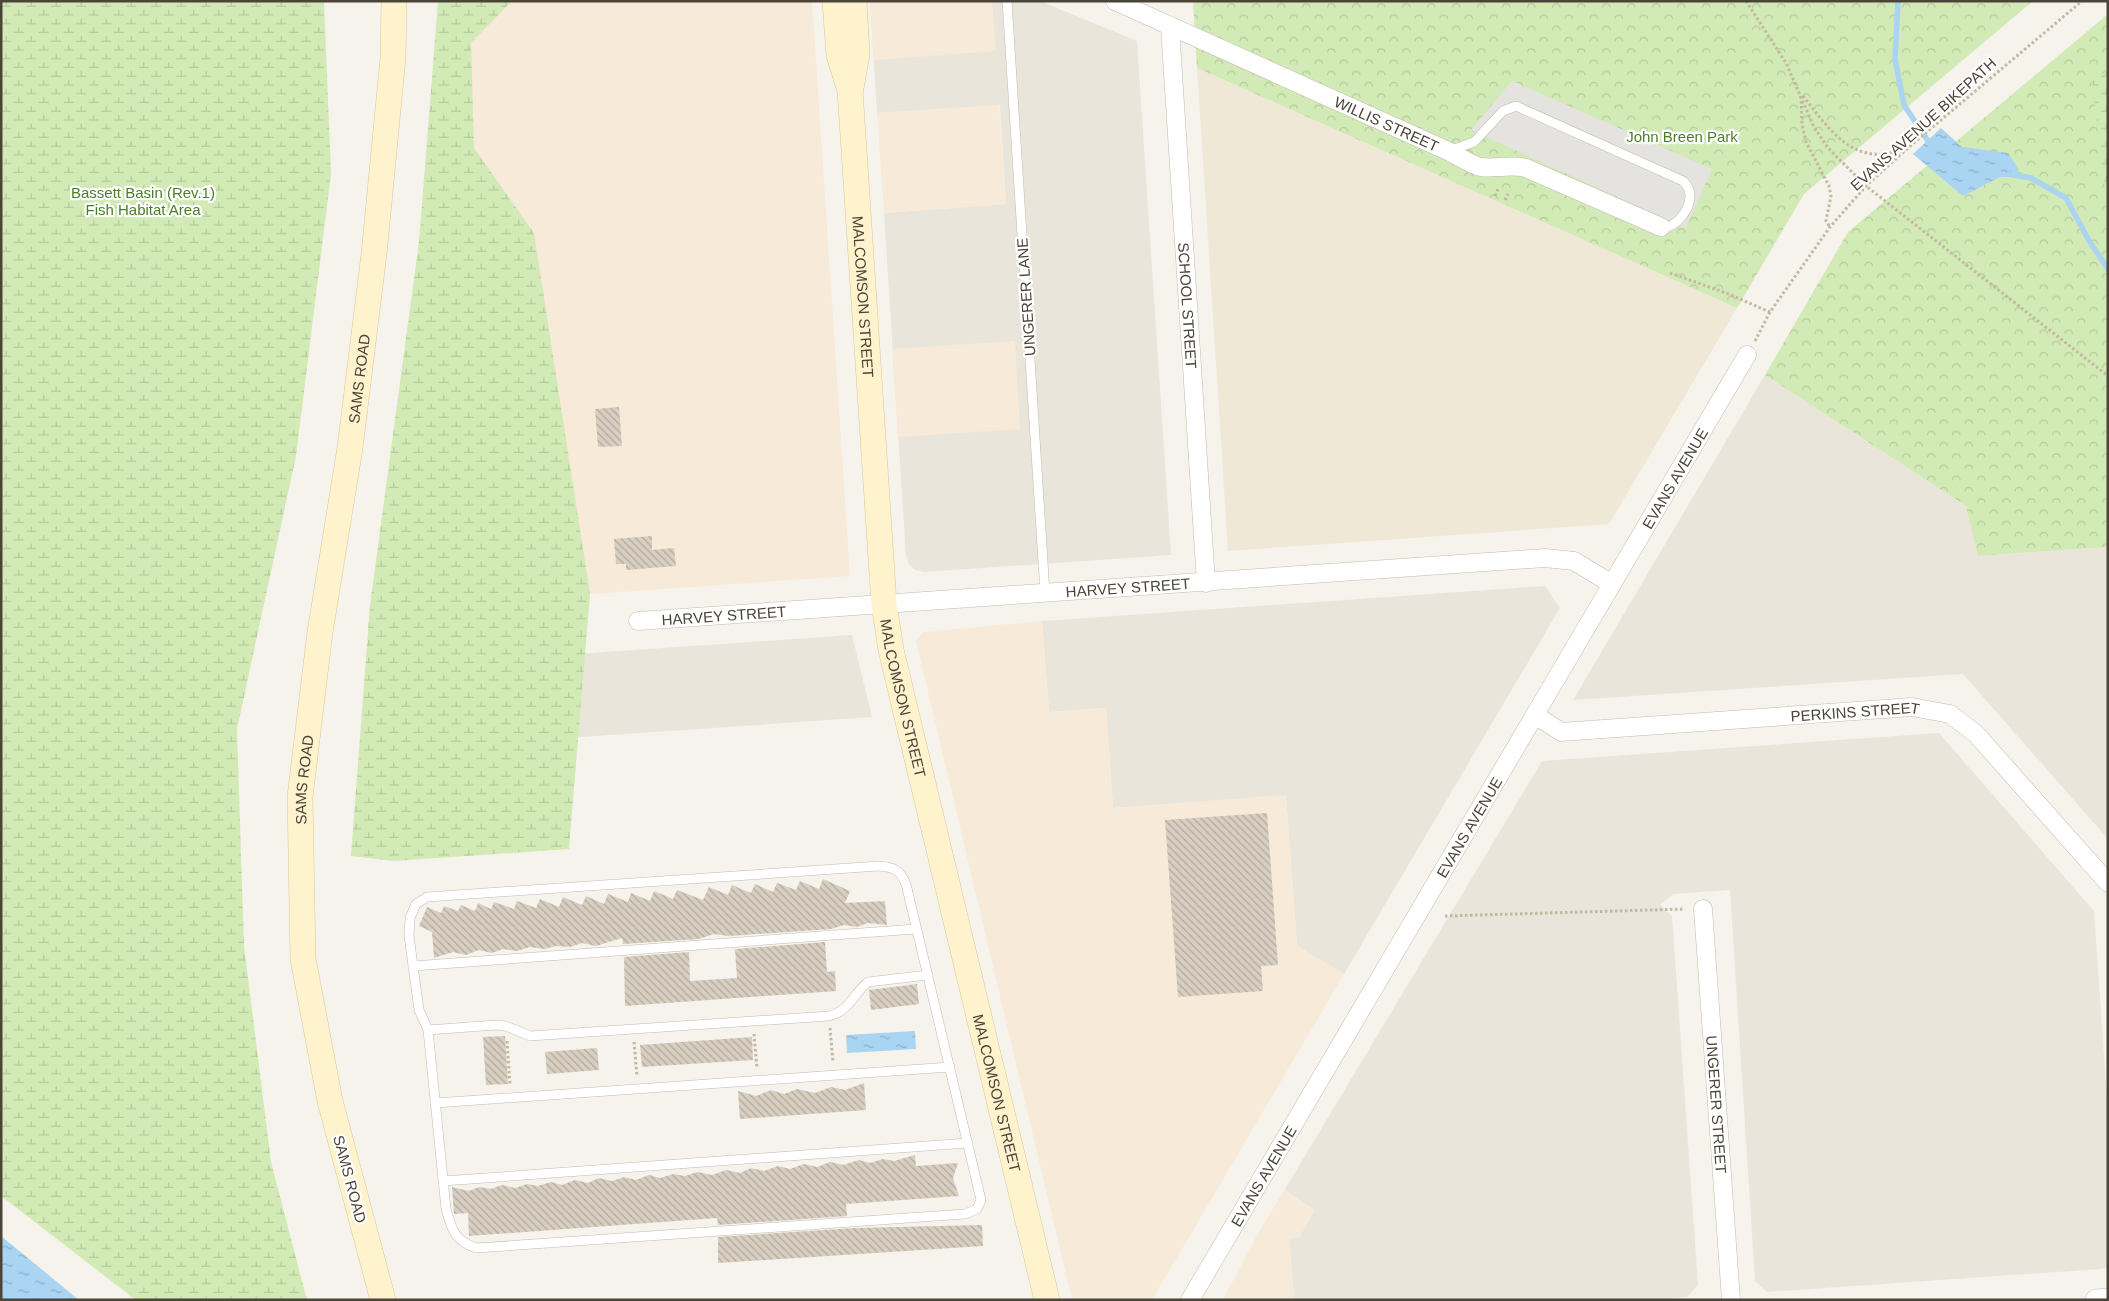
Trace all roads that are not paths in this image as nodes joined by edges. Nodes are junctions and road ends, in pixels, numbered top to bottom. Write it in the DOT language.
graph roads {
  1 [pos="378,1"];
  2 [pos="394,1"];
  3 [pos="835,1"];
  4 [pos="854,1"];
  5 [pos="1006,1"];
  6 [pos="1115,1"];
  7 [pos="1170,26"];
  8 [pos="850,90"];
  9 [pos="1448,151"];
  10 [pos="1661,227"];
  11 [pos="374,254"];
  12 [pos="1747,355"];
  13 [pos="1206,583"];
  14 [pos="1612,584"];
  15 [pos="1044,593"];
  16 [pos="884,604"];
  17 [pos="638,621"];
  18 [pos="1535,715"];
  19 [pos="2108,883"];
  20 [pos="1703,909"];
  21 [pos="916,929"];
  22 [pos="413,966"];
  23 [pos="928,975"];
  24 [pos="428,1030"];
  25 [pos="950,1067"];
  26 [pos="435,1103"];
  27 [pos="968,1143"];
  28 [pos="443,1181"];
  29 [pos="1045,1298"];
  30 [pos="2108,1299"];
  31 [pos="383,1300"];
  32 [pos="1190,1300"];
  33 [pos="1731,1300"];
  34 [pos="2096,1300"];
  1 -- 11 [label="main road, SAMS ROAD"];
  2 -- 11 [label="main road, SAMS ROAD"];
  3 -- 8 [label="main road, MALCOMSON STREET"];
  4 -- 8 [label="main road, MALCOMSON STREET"];
  5 -- 15 [label="lane, UNGERER LANE"];
  6 -- 7 [label="street, WILLIS STREET"];
  7 -- 9 [label="street, WILLIS STREET"];
  7 -- 13 [label="street, SCHOOL STREET"];
  8 -- 16 [label="main road, MALCOMSON STREET"];
  9 -- 10 [label="street, WILLIS STREET"];
  9 -- 10 [label="lane"];
  11 -- 31 [label="main road, SAMS ROAD"];
  12 -- 14 [label="street, EVANS AVENUE"];
  13 -- 14 [label="street, HARVEY STREET"];
  13 -- 15 [label="street, HARVEY STREET"];
  14 -- 18 [label="street, EVANS AVENUE"];
  15 -- 16 [label="street, HARVEY STREET"];
  16 -- 17 [label="street, HARVEY STREET"];
  16 -- 29 [label="main road, MALCOMSON STREET"];
  18 -- 19 [label="street, PERKINS STREET"];
  18 -- 32 [label="street, EVANS AVENUE"];
  20 -- 33 [label="street, UNGERER STREET"];
  21 -- 22 [label="lane"];
  21 -- 22 [label="lane"];
  21 -- 23 [label="lane"];
  22 -- 24 [label="lane"];
  23 -- 24 [label="lane"];
  23 -- 25 [label="lane"];
  24 -- 26 [label="lane"];
  25 -- 26 [label="lane"];
  25 -- 27 [label="lane"];
  26 -- 28 [label="lane"];
  27 -- 28 [label="lane"];
  27 -- 28 [label="lane"];
  30 -- 34 [label="street"];
}
